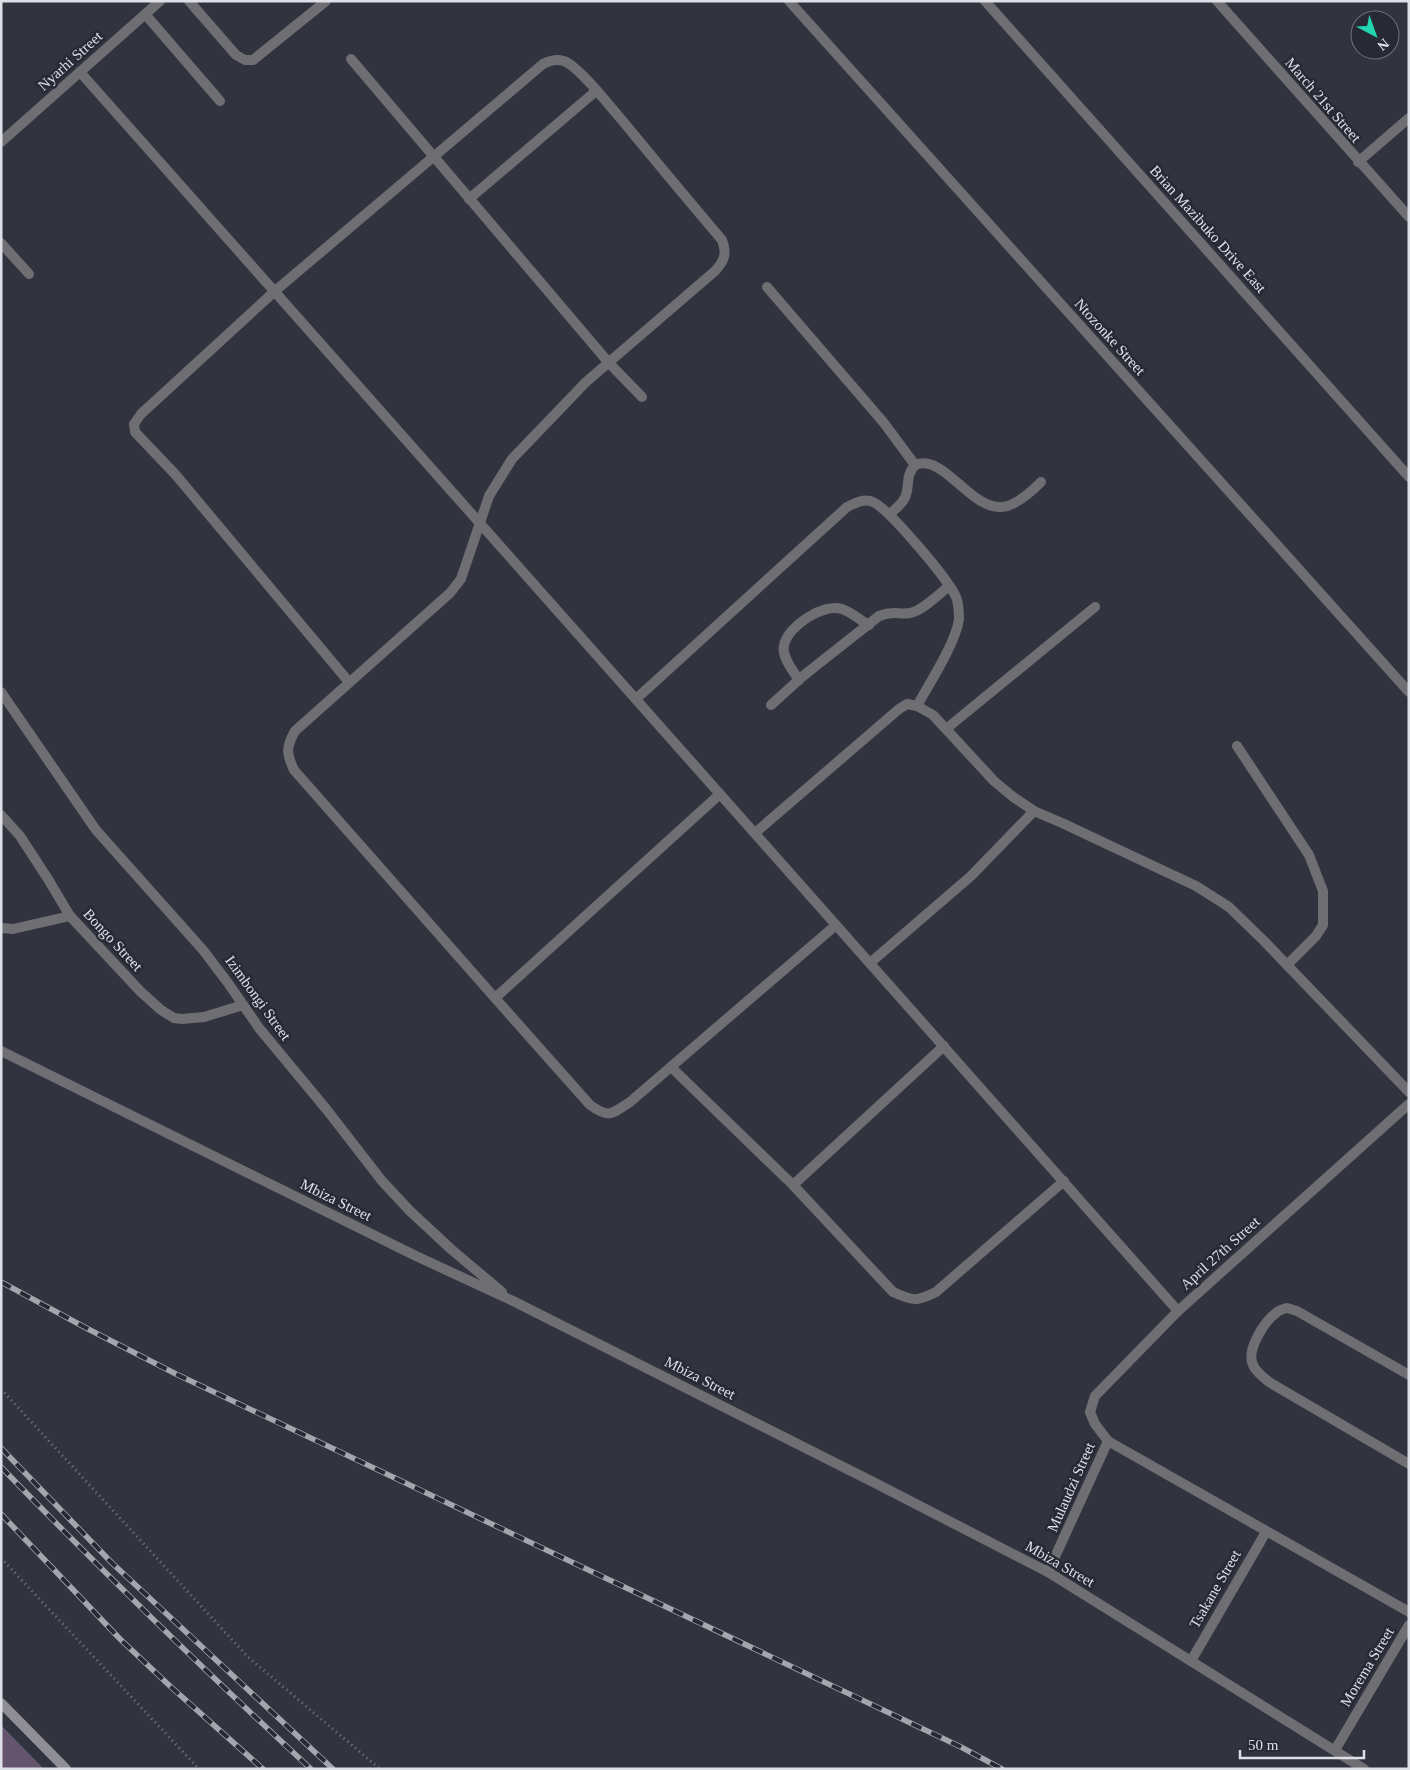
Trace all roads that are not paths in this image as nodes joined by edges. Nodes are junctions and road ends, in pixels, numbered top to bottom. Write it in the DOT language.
graph roads {
  1 [pos="160,1"];
  2 [pos="189,1"];
  3 [pos="326,1"];
  4 [pos="788,1"];
  5 [pos="985,1"];
  6 [pos="1217,1"];
  7 [pos="145,14"];
  8 [pos="351,60"];
  9 [pos="80,72"];
  10 [pos="596,91"];
  11 [pos="220,101"];
  12 [pos="1409,118"];
  13 [pos="1,142"];
  14 [pos="434,157"];
  15 [pos="1358,162"];
  16 [pos="469,199"];
  17 [pos="1409,217"];
  18 [pos="1,243"];
  19 [pos="28,274"];
  20 [pos="767,286"];
  21 [pos="275,291"];
  22 [pos="609,363"];
  23 [pos="642,397"];
  24 [pos="916,465"];
  25 [pos="1409,477"];
  26 [pos="1041,482"];
  27 [pos="890,514"];
  28 [pos="479,522"];
  29 [pos="949,586"];
  30 [pos="1096,607"];
  31 [pos="868,625"];
  32 [pos="798,680"];
  33 [pos="349,682"];
  34 [pos="1,692"];
  35 [pos="1409,692"];
  36 [pos="636,699"];
  37 [pos="771,705"];
  38 [pos="918,706"];
  39 [pos="946,729"];
  40 [pos="1236,746"];
  41 [pos="720,794"];
  42 [pos="1034,811"];
  43 [pos="1,815"];
  44 [pos="755,833"];
  45 [pos="70,916"];
  46 [pos="836,925"];
  47 [pos="1,928"];
  48 [pos="870,963"];
  49 [pos="1288,965"];
  50 [pos="495,998"];
  51 [pos="243,1005"];
  52 [pos="944,1046"];
  53 [pos="1,1050"];
  54 [pos="671,1067"];
  55 [pos="1409,1092"];
  56 [pos="1409,1104"];
  57 [pos="1064,1182"];
  58 [pos="793,1185"];
  59 [pos="513,1301"];
  60 [pos="1178,1311"];
  61 [pos="1409,1375"];
  62 [pos="1108,1441"];
  63 [pos="1409,1464"];
  64 [pos="1266,1532"];
  65 [pos="1048,1572"];
  66 [pos="1409,1612"];
  67 [pos="1409,1626"];
  68 [pos="1191,1661"];
  69 [pos="1,1703"];
  70 [pos="1335,1750"];
  71 [pos="66,1769"];
  72 [pos="1364,1769"];
  1 -- 7 [label="street, Nyarhi Street"];
  2 -- 3 [label="street"];
  4 -- 35 [label="street, Ntozonke Street"];
  5 -- 25 [label="street, Brian Mazibuko Drive East"];
  6 -- 15 [label="street, March 21st Street"];
  7 -- 9 [label="street, Nyarhi Street"];
  7 -- 11 [label="street"];
  8 -- 14 [label="street"];
  9 -- 13 [label="street, Nyarhi Street"];
  9 -- 21 [label="street"];
  10 -- 14 [label="street"];
  10 -- 16 [label="street"];
  10 -- 22 [label="street"];
  12 -- 15 [label="street"];
  14 -- 16 [label="street"];
  14 -- 21 [label="street"];
  15 -- 17 [label="street, March 21st Street"];
  16 -- 22 [label="street"];
  18 -- 19 [label="street"];
  20 -- 24 [label="street"];
  21 -- 28 [label="street"];
  21 -- 33 [label="street"];
  22 -- 23 [label="street"];
  22 -- 28 [label="street"];
  24 -- 26 [label="street"];
  24 -- 27 [label="street"];
  27 -- 29 [label="street"];
  27 -- 36 [label="street"];
  28 -- 33 [label="street"];
  28 -- 36 [label="street"];
  29 -- 31 [label="street"];
  29 -- 38 [label="street"];
  30 -- 39 [label="street"];
  31 -- 32 [label="street"];
  31 -- 32 [label="street"];
  32 -- 37 [label="street"];
  33 -- 50 [label="street"];
  34 -- 51 [label="street, Izimbongi Street"];
  36 -- 41 [label="street"];
  38 -- 39 [label="street"];
  38 -- 44 [label="street"];
  39 -- 42 [label="street"];
  40 -- 49 [label="street"];
  41 -- 44 [label="street"];
  41 -- 50 [label="street"];
  42 -- 48 [label="street"];
  42 -- 49 [label="street"];
  43 -- 45 [label="street, Bongo Street"];
  44 -- 46 [label="street"];
  45 -- 47 [label="street"];
  45 -- 51 [label="street, Bongo Street"];
  46 -- 48 [label="street"];
  46 -- 54 [label="street"];
  48 -- 52 [label="street"];
  49 -- 55 [label="street"];
  50 -- 54 [label="street"];
  51 -- 59 [label="street, Izimbongi Street"];
  52 -- 57 [label="street"];
  52 -- 58 [label="street"];
  53 -- 59 [label="street, Mbiza Street"];
  54 -- 58 [label="street"];
  56 -- 60 [label="street, April 27th Street"];
  57 -- 58 [label="street"];
  57 -- 60 [label="street"];
  59 -- 65 [label="street, Mbiza Street"];
  60 -- 62 [label="street, April 27th Street"];
  61 -- 63 [label="street"];
  62 -- 64 [label="street"];
  62 -- 65 [label="street, Mulaudzi Street"];
  64 -- 66 [label="street"];
  64 -- 68 [label="street, Tsakane Street"];
  65 -- 68 [label="street, Mbiza Street"];
  67 -- 70 [label="street, Morema Street"];
  68 -- 70 [label="street, Mbiza Street"];
  69 -- 71 [label="main road"];
  70 -- 72 [label="street, Mbiza Street"];
}
